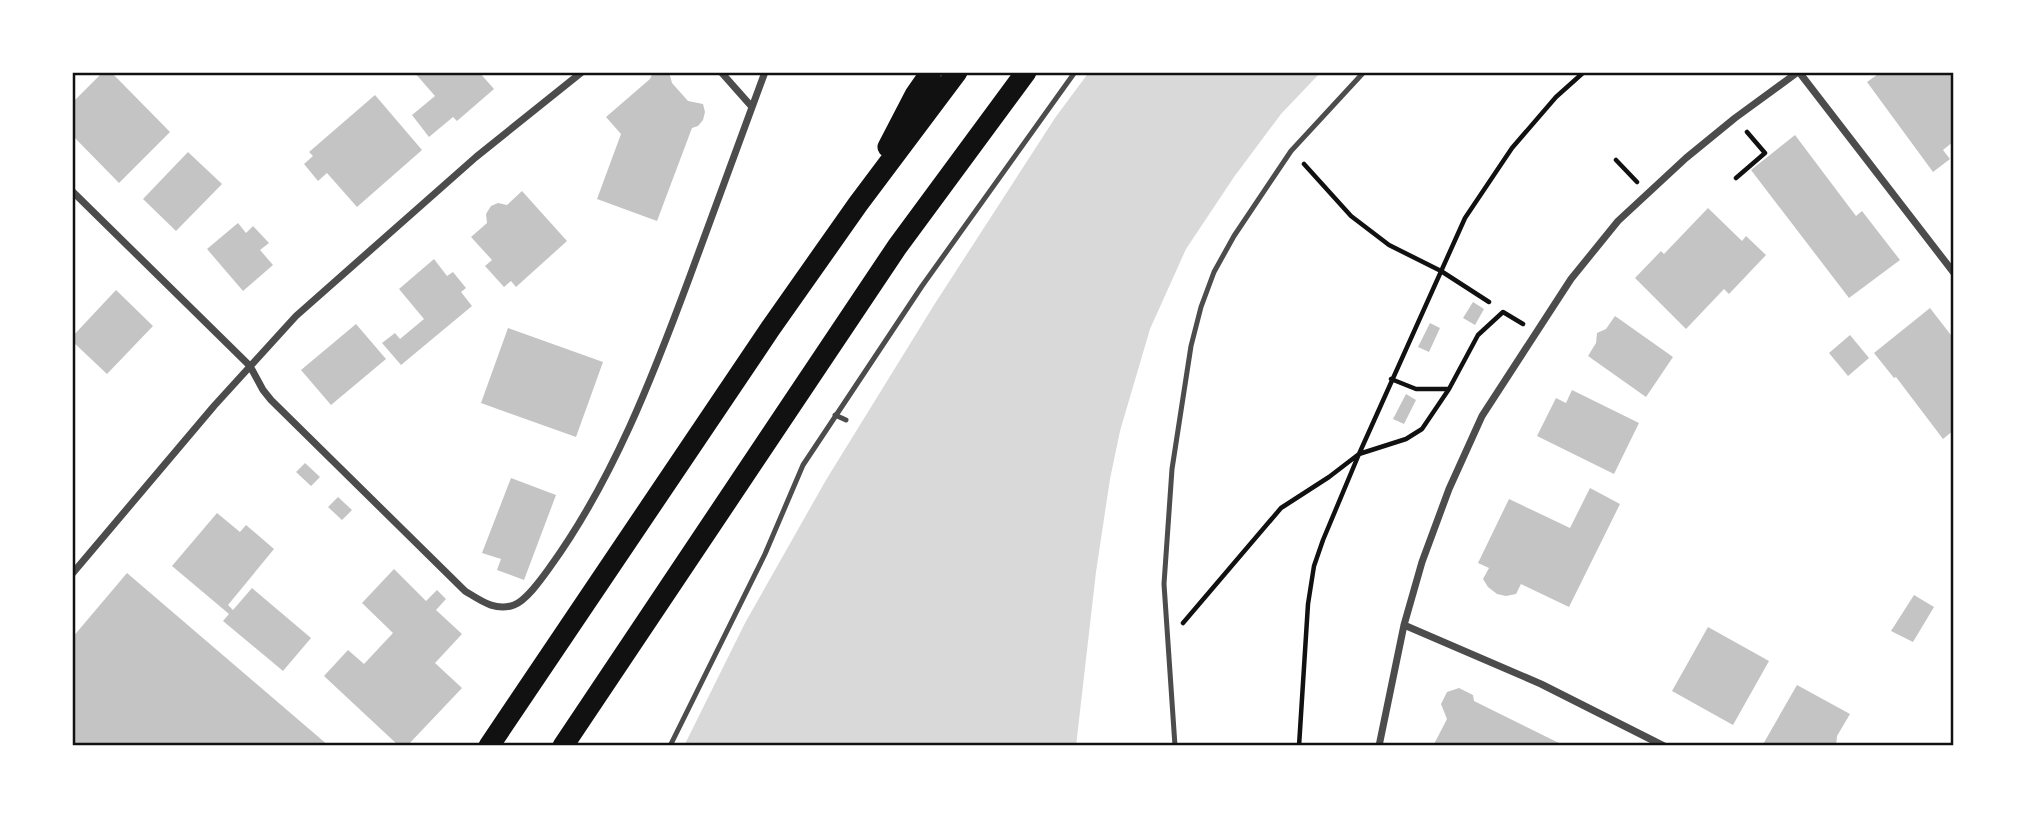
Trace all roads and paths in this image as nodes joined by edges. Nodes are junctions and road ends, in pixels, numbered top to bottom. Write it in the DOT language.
graph roads {
  1 [pos="582,72"];
  2 [pos="721,72"];
  3 [pos="765,72"];
  4 [pos="932,72"];
  5 [pos="957,72"];
  6 [pos="1026,72"];
  7 [pos="1075,72"];
  8 [pos="1364,72"];
  9 [pos="1584,72"];
  10 [pos="1798,72"];
  11 [pos="752,107"];
  12 [pos="1761,148"];
  13 [pos="1291,150"];
  14 [pos="1736,178"];
  15 [pos="72,191"];
  16 [pos="858,204"];
  17 [pos="1441,271"];
  18 [pos="1954,273"];
  19 [pos="1489,302"];
  20 [pos="1503,312"];
  21 [pos="250,366"];
  22 [pos="1391,379"];
  23 [pos="1448,389"];
  24 [pos="835,415"];
  25 [pos="846,421"];
  26 [pos="1359,454"];
  27 [pos="72,575"];
  28 [pos="1404,625"];
  29 [pos="1169,640"];
  30 [pos="489,746"];
  31 [pos="563,746"];
  32 [pos="670,746"];
  33 [pos="1175,746"];
  34 [pos="1299,746"];
  35 [pos="1379,746"];
  36 [pos="1664,746"];
  1 -- 21 [label="street"];
  2 -- 11 [label="street"];
  3 -- 11 [label="street"];
  4 -- 16 [label="highway"];
  5 -- 16 [label="highway"];
  6 -- 31 [label="highway"];
  7 -- 24 [label="lane"];
  8 -- 13 [label="lane"];
  9 -- 17 [label="path"];
  10 -- 18 [label="street"];
  10 -- 28 [label="street"];
  11 -- 21 [label="street"];
  12 -- 14 [label="path"];
  13 -- 17 [label="path"];
  13 -- 29 [label="lane"];
  15 -- 21 [label="street"];
  16 -- 30 [label="highway"];
  17 -- 19 [label="path"];
  17 -- 22 [label="path"];
  20 -- 23 [label="path"];
  21 -- 27 [label="street"];
  22 -- 23 [label="path"];
  22 -- 26 [label="path"];
  23 -- 26 [label="path"];
  24 -- 25 [label="lane"];
  24 -- 32 [label="lane"];
  26 -- 29 [label="path"];
  26 -- 34 [label="path"];
  28 -- 35 [label="street"];
  28 -- 36 [label="street"];
  29 -- 33 [label="lane"];
}
